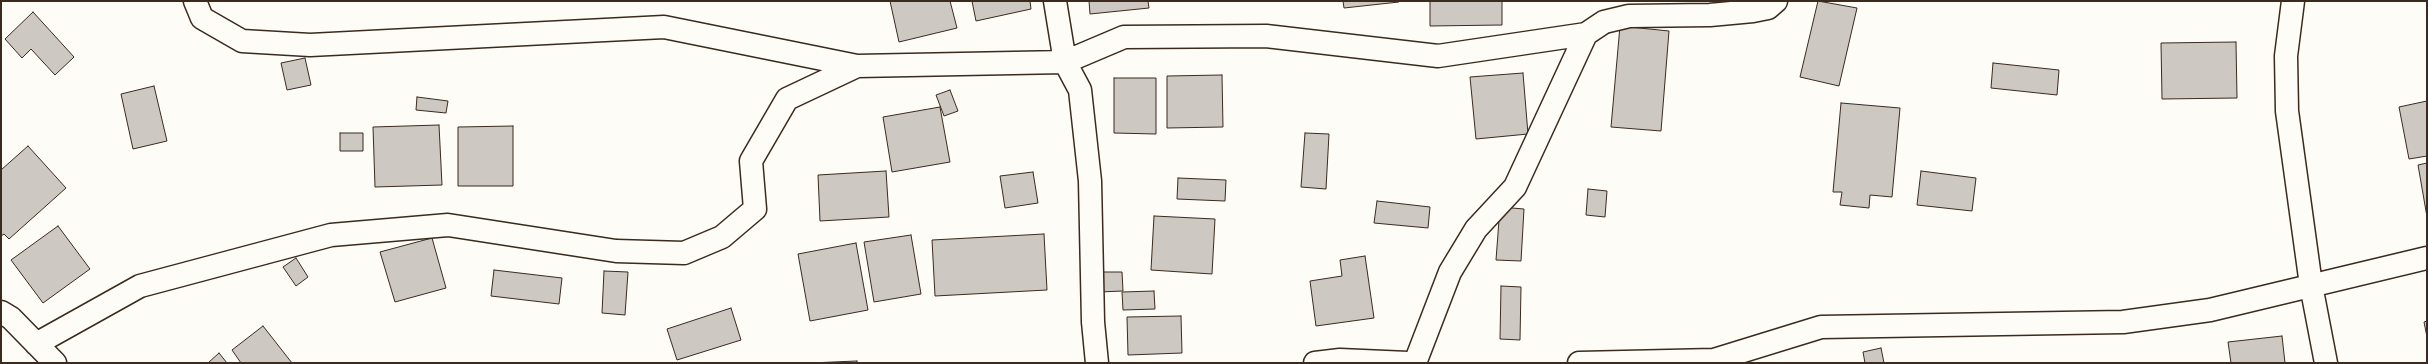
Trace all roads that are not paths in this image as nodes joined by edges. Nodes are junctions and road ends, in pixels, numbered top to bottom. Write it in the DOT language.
graph roads {
  1 [pos="196,1"];
  2 [pos="1055,1"];
  3 [pos="1776,1"];
  4 [pos="2293,1"];
  5 [pos="1586,34"];
  6 [pos="1065,62"];
  7 [pos="857,66"];
  8 [pos="2427,258"];
  9 [pos="2311,285"];
  10 [pos="4,318"];
  11 [pos="36,344"];
  12 [pos="55,363"];
  13 [pos="1097,363"];
  14 [pos="1315,363"];
  15 [pos="1408,363"];
  16 [pos="1415,363"];
  17 [pos="1579,363"];
  18 [pos="2326,363"];
  1 -- 7 [label="street"];
  2 -- 6 [label="street"];
  3 -- 5 [label="street"];
  4 -- 9 [label="street"];
  5 -- 6 [label="street"];
  5 -- 16 [label="street"];
  6 -- 7 [label="street"];
  6 -- 13 [label="street"];
  7 -- 11 [label="street"];
  8 -- 9 [label="street"];
  9 -- 17 [label="street"];
  9 -- 18 [label="street"];
  10 -- 11 [label="street"];
  11 -- 12 [label="street"];
  14 -- 15 [label="street"];
}
